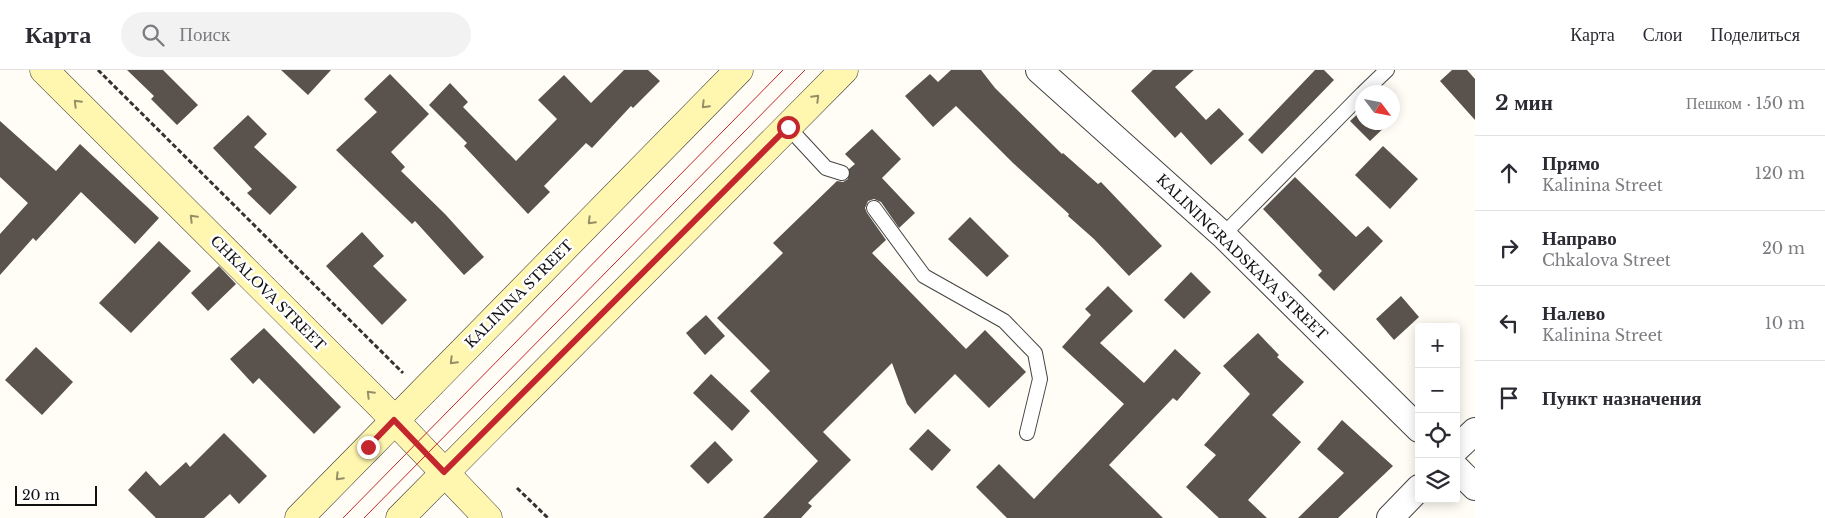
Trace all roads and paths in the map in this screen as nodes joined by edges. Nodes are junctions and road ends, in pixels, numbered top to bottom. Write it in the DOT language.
graph roads {
  1 [pos="44,70"];
  2 [pos="98,70"];
  3 [pos="739,70"];
  4 [pos="844,70"];
  5 [pos="1039,70"];
  6 [pos="1387,70"];
  7 [pos="1371,85"];
  8 [pos="1355,101"];
  9 [pos="788,127"];
  10 [pos="842,174"];
  11 [pos="874,208"];
  12 [pos="1223,235"];
  13 [pos="407,377"];
  14 [pos="394,420"];
  15 [pos="1415,425"];
  16 [pos="1475,431"];
  17 [pos="1027,433"];
  18 [pos="1460,445"];
  19 [pos="444,472"];
  20 [pos="1460,472"];
  21 [pos="1475,487"];
  22 [pos="517,488"];
  23 [pos="1415,492"];
  24 [pos="299,518"];
  25 [pos="400,518"];
  26 [pos="488,518"];
  27 [pos="548,518"];
  28 [pos="1390,518"];
  14 -- 1 [label="street, CHKALOVA STREET, one-way"];
  2 -- 13 [label="path"];
  3 -- 14 [label="street, KALININA STREET, one-way"];
  9 -- 4 [label="street, one-way"];
  5 -- 12 [label="street, KALININGRADSKAYA STREET"];
  6 -- 7 [label="lane"];
  8 -- 12 [label="lane"];
  9 -- 10 [label="lane"];
  9 -- 19 [label="street"];
  11 -- 17 [label="lane"];
  12 -- 15 [label="street, KALININGRADSKAYA STREET"];
  14 -- 19 [label="street, CHKALOVA STREET"];
  14 -- 24 [label="street, KALININA STREET, one-way"];
  16 -- 18 [label="street"];
  19 -- 25 [label="street"];
  19 -- 26 [label="street, CHKALOVA STREET"];
  20 -- 21 [label="street"];
  22 -- 27 [label="path"];
  23 -- 28 [label="street"];
}
